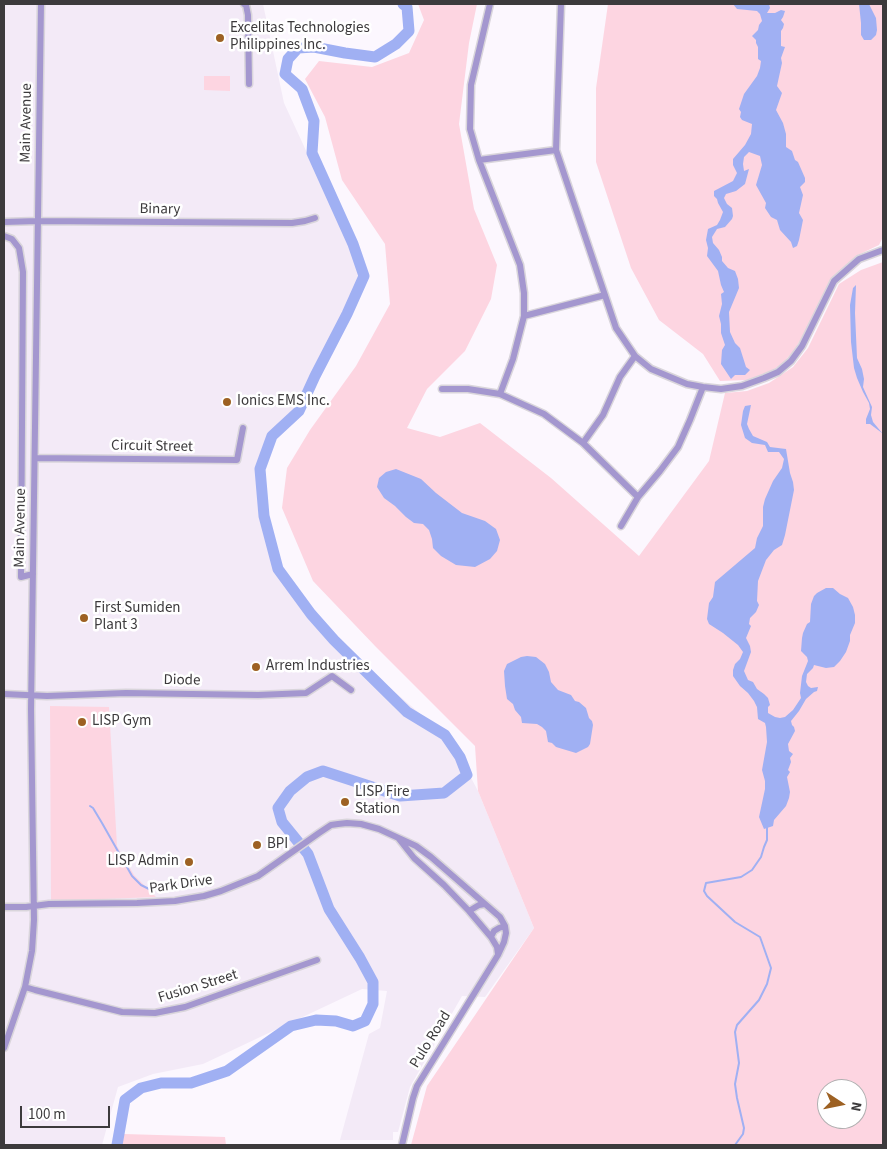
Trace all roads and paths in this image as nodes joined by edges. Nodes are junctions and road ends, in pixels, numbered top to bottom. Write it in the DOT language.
graph roads {
  1 [pos="41,4"];
  2 [pos="244,4"];
  3 [pos="490,4"];
  4 [pos="561,4"];
  5 [pos="249,84"];
  6 [pos="556,150"];
  7 [pos="479,160"];
  8 [pos="315,218"];
  9 [pos="38,221"];
  10 [pos="4,222"];
  11 [pos="4,236"];
  12 [pos="883,250"];
  13 [pos="605,295"];
  14 [pos="524,316"];
  15 [pos="636,356"];
  16 [pos="703,387"];
  17 [pos="442,389"];
  18 [pos="500,394"];
  19 [pos="244,428"];
  20 [pos="583,443"];
  21 [pos="35,458"];
  22 [pos="638,498"];
  23 [pos="621,526"];
  24 [pos="33,574"];
  25 [pos="351,690"];
  26 [pos="4,694"];
  27 [pos="31,695"];
  28 [pos="399,838"];
  29 [pos="485,904"];
  30 [pos="35,905"];
  31 [pos="4,907"];
  32 [pos="469,911"];
  33 [pos="505,926"];
  34 [pos="491,937"];
  35 [pos="498,955"];
  36 [pos="316,960"];
  37 [pos="26,987"];
  38 [pos="7,1031"];
  39 [pos="4,1048"];
  40 [pos="402,1145"];
  1 -- 9 [label="street, Main Avenue"];
  2 -- 5 [label="street"];
  3 -- 7 [label="street"];
  4 -- 6 [label="street"];
  6 -- 7 [label="street"];
  6 -- 13 [label="street"];
  7 -- 14 [label="street"];
  8 -- 9 [label="street, Binary"];
  9 -- 10 [label="street, Binary"];
  9 -- 21 [label="street, Main Avenue"];
  11 -- 24 [label="street"];
  12 -- 16 [label="street"];
  13 -- 14 [label="street"];
  13 -- 15 [label="street"];
  14 -- 18 [label="street"];
  15 -- 16 [label="street"];
  15 -- 20 [label="street"];
  16 -- 22 [label="street"];
  17 -- 18 [label="street"];
  18 -- 20 [label="street"];
  19 -- 21 [label="street, Circuit Street"];
  20 -- 22 [label="street"];
  21 -- 24 [label="street, Main Avenue"];
  22 -- 23 [label="street"];
  24 -- 27 [label="street, Main Avenue"];
  25 -- 27 [label="street, Diode"];
  26 -- 27 [label="street, Diode"];
  27 -- 30 [label="street, Main Avenue"];
  28 -- 29 [label="street, Park Drive"];
  28 -- 30 [label="street, Park Drive"];
  28 -- 32 [label="street, Park Drive"];
  29 -- 32 [label="street"];
  29 -- 33 [label="street, Park Drive"];
  30 -- 31 [label="street, Park Drive"];
  30 -- 37 [label="street, Main Avenue"];
  32 -- 34 [label="street, Park Drive"];
  33 -- 34 [label="street"];
  33 -- 35 [label="street"];
  34 -- 35 [label="street, Park Drive"];
  35 -- 40 [label="street, Pulo Road"];
  36 -- 37 [label="street, Fusion Street"];
  37 -- 38 [label="street, Main Avenue"];
  38 -- 39 [label="street, Main Avenue"];
}
